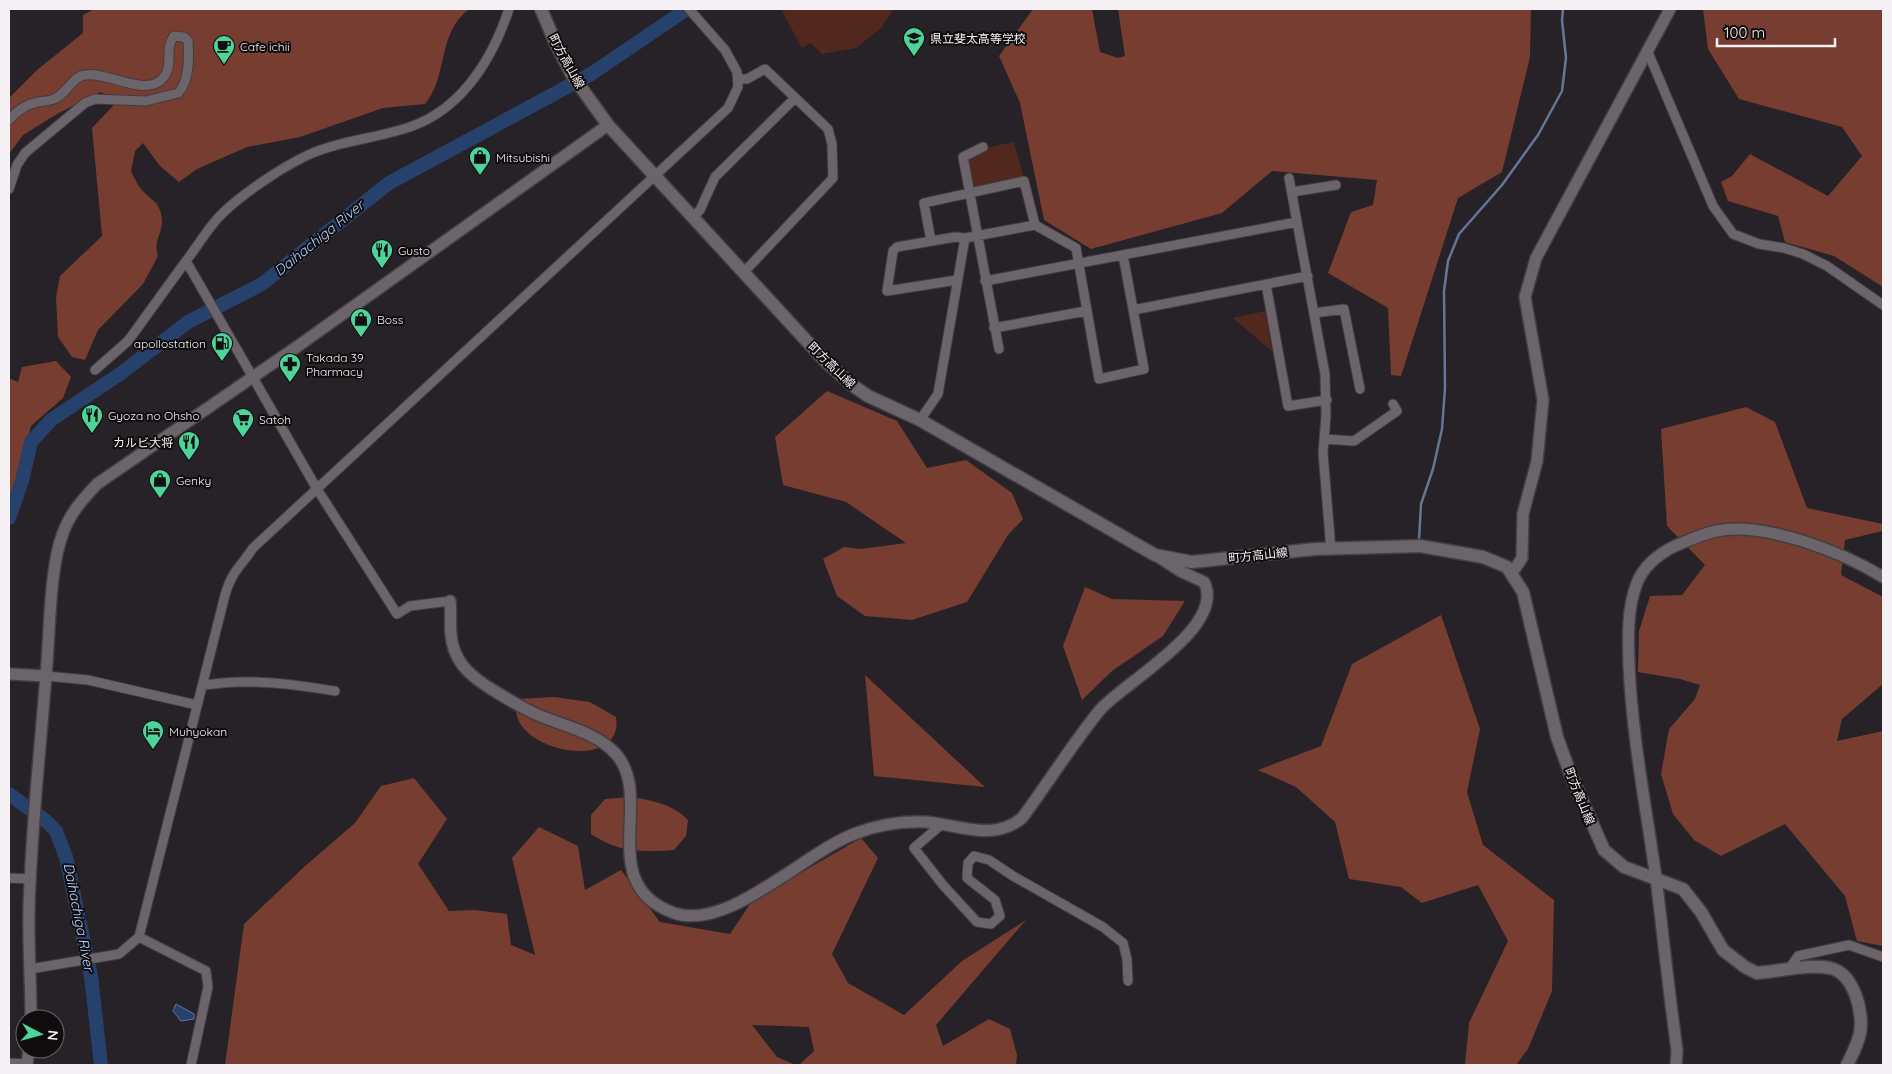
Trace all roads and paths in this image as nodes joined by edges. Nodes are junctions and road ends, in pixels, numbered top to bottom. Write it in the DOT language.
graph roads {
  1 [pos="509,9"];
  2 [pos="541,9"];
  3 [pos="689,9"];
  4 [pos="1670,9"];
  5 [pos="1647,50"];
  6 [pos="739,79"];
  7 [pos="795,98"];
  8 [pos="9,120"];
  9 [pos="608,125"];
  10 [pos="983,147"];
  11 [pos="656,176"];
  12 [pos="1290,178"];
  13 [pos="1336,184"];
  14 [pos="9,189"];
  15 [pos="970,194"];
  16 [pos="1292,194"];
  17 [pos="693,217"];
  18 [pos="1297,222"];
  19 [pos="1035,225"];
  20 [pos="977,235"];
  21 [pos="965,238"];
  22 [pos="931,241"];
  23 [pos="1123,255"];
  24 [pos="186,260"];
  25 [pos="1077,265"];
  26 [pos="744,272"];
  27 [pos="1308,276"];
  28 [pos="957,280"];
  29 [pos="986,281"];
  30 [pos="1266,284"];
  31 [pos="1883,305"];
  32 [pos="1133,310"];
  33 [pos="1086,311"];
  34 [pos="1314,313"];
  35 [pos="994,328"];
  36 [pos="998,349"];
  37 [pos="95,370"];
  38 [pos="253,376"];
  39 [pos="1360,389"];
  40 [pos="1327,400"];
  41 [pos="1393,404"];
  42 [pos="920,420"];
  43 [pos="1324,439"];
  44 [pos="317,490"];
  45 [pos="1331,550"];
  46 [pos="1155,555"];
  47 [pos="1512,573"];
  48 [pos="1883,577"];
  49 [pos="450,601"];
  50 [pos="9,674"];
  51 [pos="46,676"];
  52 [pos="204,685"];
  53 [pos="335,691"];
  54 [pos="197,705"];
  55 [pos="942,824"];
  56 [pos="9,878"];
  57 [pos="31,879"];
  58 [pos="1656,879"];
  59 [pos="139,937"];
  60 [pos="1883,956"];
  61 [pos="30,969"];
  62 [pos="1789,969"];
  63 [pos="1128,981"];
  64 [pos="31,1009"];
  65 [pos="9,1063"];
  66 [pos="28,1065"];
  67 [pos="191,1065"];
  68 [pos="1676,1065"];
  69 [pos="1847,1065"];
  1 -- 24 [label="street"];
  2 -- 9 [label="main road, 町方高山線"];
  3 -- 6 [label="street"];
  4 -- 5 [label="street"];
  5 -- 31 [label="street"];
  5 -- 47 [label="street"];
  6 -- 7 [label="street"];
  6 -- 11 [label="street"];
  7 -- 17 [label="street"];
  7 -- 26 [label="street"];
  8 -- 14 [label="street"];
  9 -- 11 [label="main road, 町方高山線"];
  9 -- 38 [label="street"];
  10 -- 15 [label="street"];
  11 -- 17 [label="main road, 町方高山線"];
  11 -- 44 [label="street"];
  12 -- 16 [label="street"];
  13 -- 16 [label="street"];
  15 -- 19 [label="street"];
  15 -- 20 [label="street"];
  15 -- 22 [label="street"];
  16 -- 18 [label="street"];
  17 -- 26 [label="main road, 町方高山線"];
  18 -- 23 [label="street"];
  18 -- 27 [label="street"];
  19 -- 20 [label="street"];
  19 -- 25 [label="street"];
  20 -- 21 [label="street"];
  20 -- 29 [label="street"];
  21 -- 22 [label="street"];
  21 -- 28 [label="street"];
  22 -- 28 [label="street"];
  23 -- 25 [label="street"];
  23 -- 32 [label="street"];
  24 -- 37 [label="street"];
  24 -- 38 [label="street"];
  25 -- 29 [label="street"];
  25 -- 33 [label="street"];
  26 -- 42 [label="main road, 町方高山線"];
  27 -- 30 [label="street"];
  27 -- 34 [label="street"];
  28 -- 42 [label="street"];
  29 -- 35 [label="street"];
  30 -- 32 [label="street"];
  30 -- 40 [label="street"];
  32 -- 33 [label="street"];
  33 -- 35 [label="street"];
  34 -- 39 [label="street"];
  34 -- 40 [label="street"];
  35 -- 36 [label="street"];
  38 -- 44 [label="street"];
  38 -- 51 [label="street"];
  40 -- 43 [label="street"];
  41 -- 43 [label="street"];
  42 -- 46 [label="main road, 町方高山線"];
  43 -- 45 [label="street"];
  44 -- 49 [label="street"];
  44 -- 52 [label="street"];
  45 -- 46 [label="main road, 町方高山線"];
  45 -- 47 [label="main road, 町方高山線"];
  46 -- 55 [label="street"];
  47 -- 58 [label="main road, 町方高山線"];
  48 -- 58 [label="street"];
  49 -- 55 [label="street"];
  50 -- 51 [label="street"];
  51 -- 54 [label="street"];
  51 -- 57 [label="street"];
  52 -- 53 [label="street"];
  52 -- 54 [label="street"];
  54 -- 59 [label="street"];
  55 -- 63 [label="street"];
  56 -- 57 [label="street"];
  57 -- 61 [label="street"];
  58 -- 62 [label="main road, 町方高山線"];
  58 -- 68 [label="street"];
  59 -- 61 [label="street"];
  59 -- 67 [label="street"];
  60 -- 62 [label="street"];
  61 -- 64 [label="street"];
  62 -- 69 [label="main road, 町方高山線"];
  65 -- 66 [label="street"];
}
